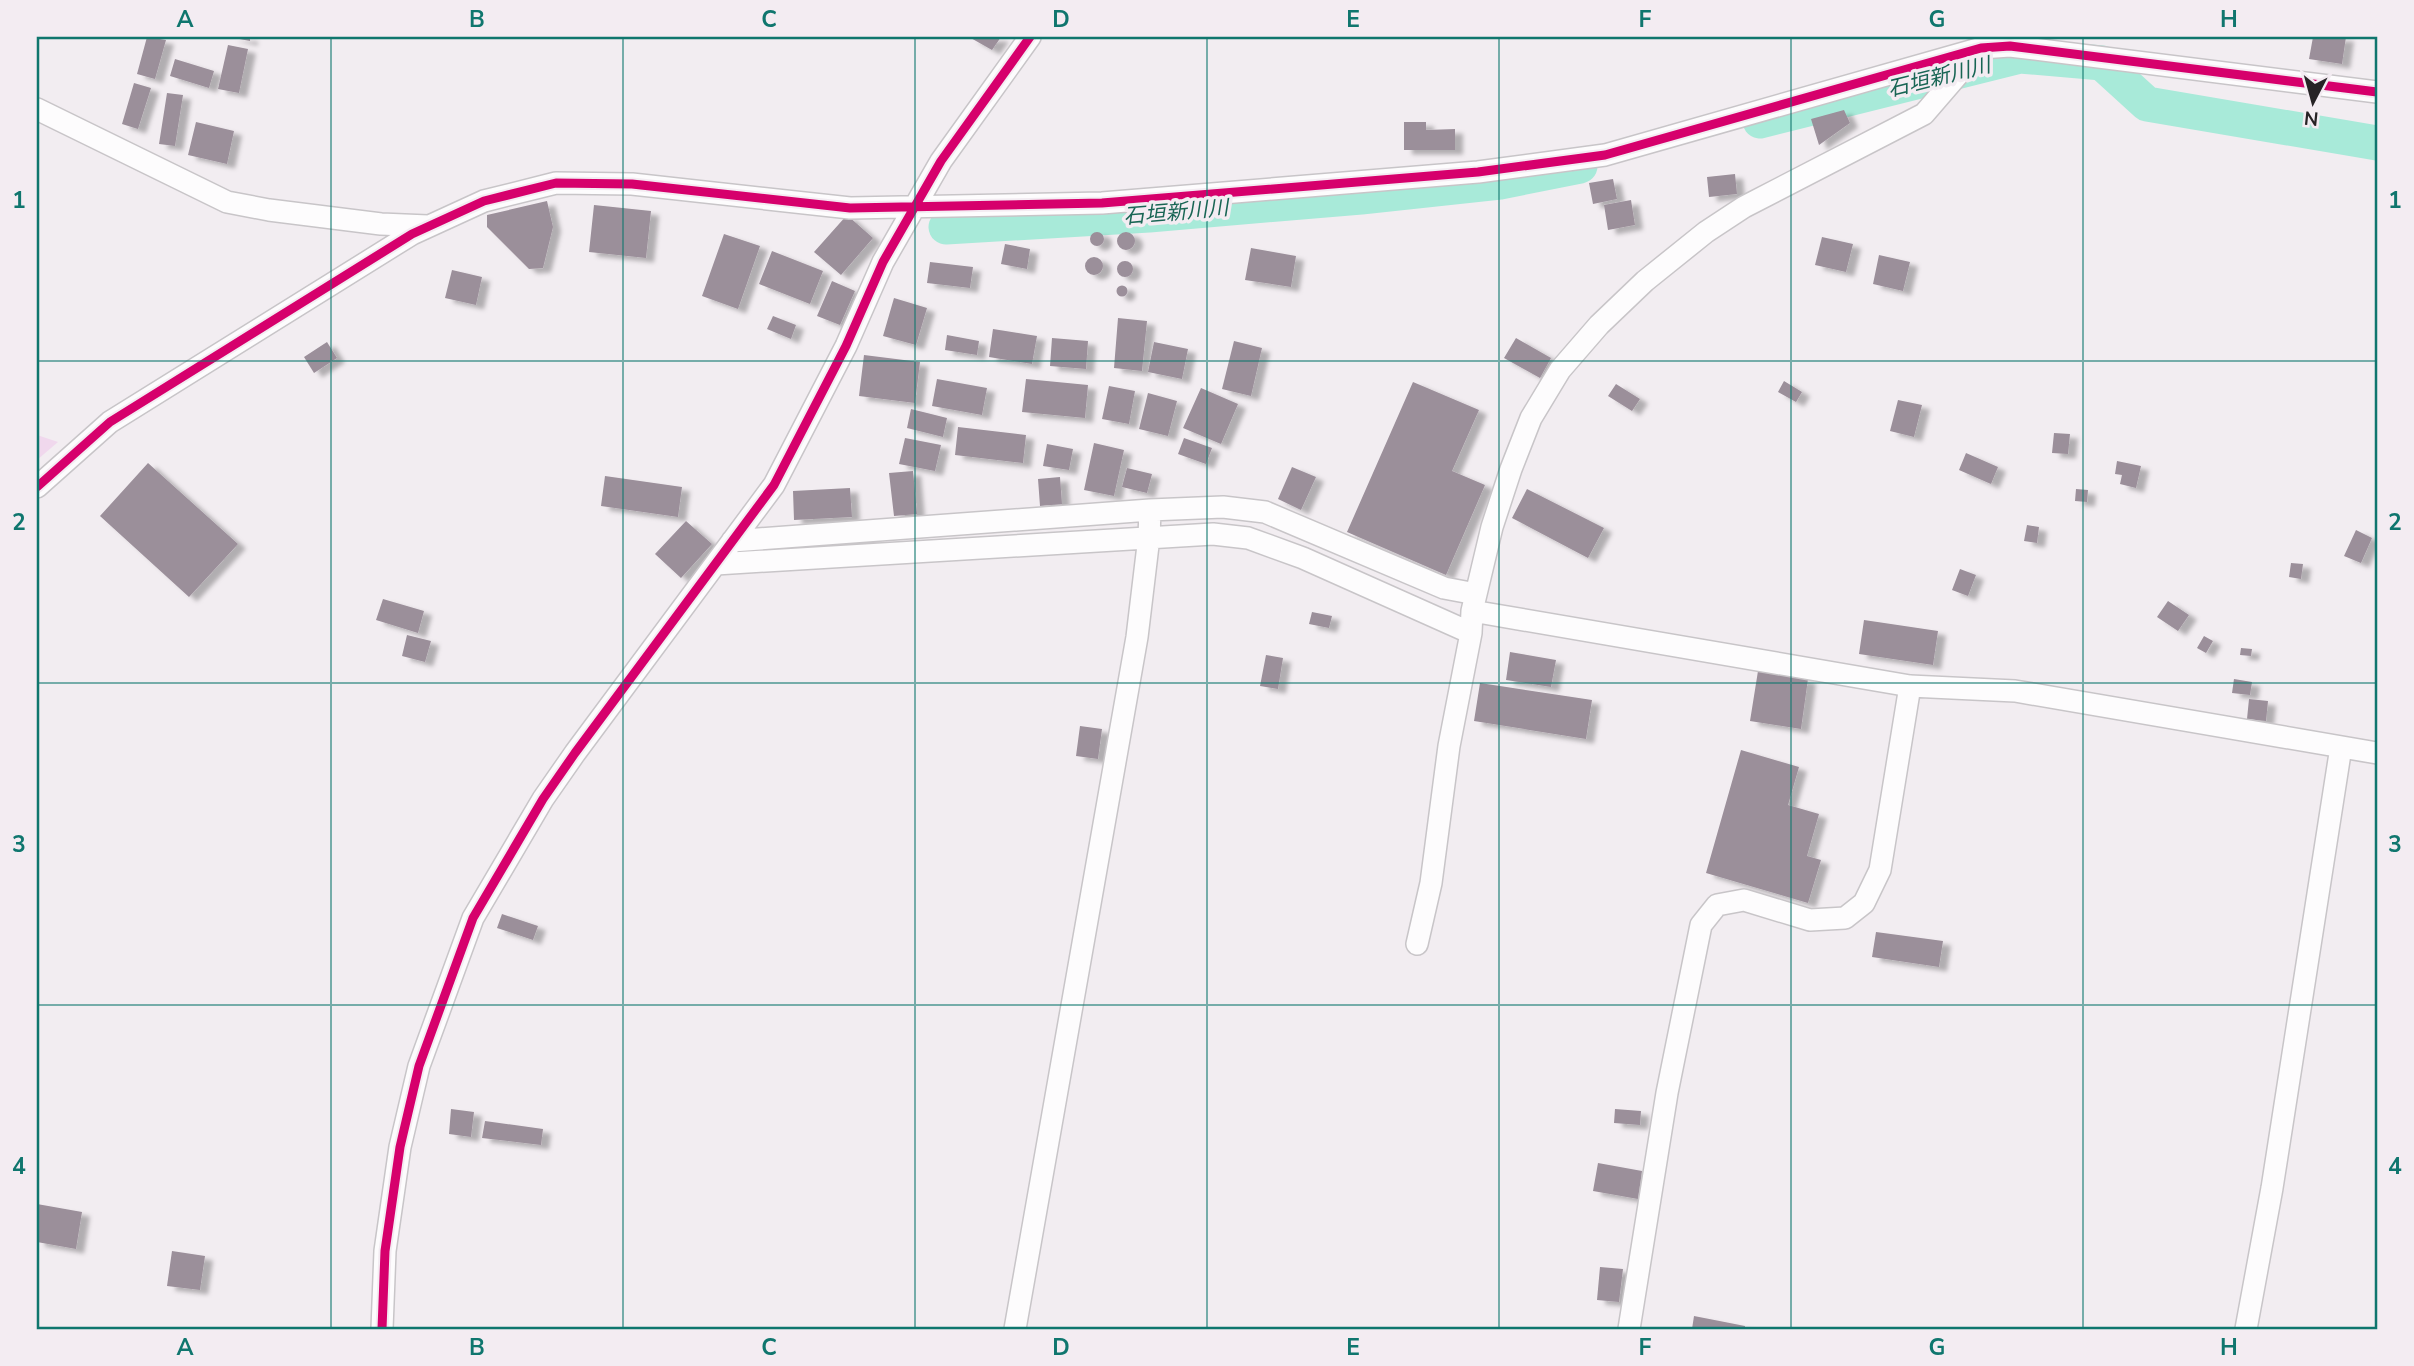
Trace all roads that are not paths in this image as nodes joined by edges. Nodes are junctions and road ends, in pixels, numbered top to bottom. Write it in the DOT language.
graph roads {
  1 [pos="1030,37"];
  2 [pos="2011,41"];
  3 [pos="1981,48"];
  4 [pos="2377,92"];
  5 [pos="37,109"];
  6 [pos="915,206"];
  7 [pos="431,226"];
  8 [pos="37,487"];
  9 [pos="1150,510"];
  10 [pos="1149,537"];
  11 [pos="732,541"];
  12 [pos="716,564"];
  13 [pos="1473,613"];
  14 [pos="1910,687"];
  15 [pos="2341,747"];
  16 [pos="2377,753"];
  17 [pos="1417,943"];
  18 [pos="382,1329"];
  19 [pos="1015,1329"];
  20 [pos="1629,1329"];
  21 [pos="2246,1329"];
  1 -- 6 [label="street"];
  2 -- 3 [label="street"];
  2 -- 4 [label="street"];
  3 -- 6 [label="street"];
  3 -- 13 [label="street"];
  5 -- 7 [label="street"];
  6 -- 7 [label="street"];
  6 -- 11 [label="street"];
  7 -- 8 [label="street"];
  9 -- 10 [label="street"];
  9 -- 11 [label="street"];
  9 -- 13 [label="street"];
  10 -- 12 [label="street"];
  10 -- 13 [label="street"];
  10 -- 19 [label="street"];
  11 -- 12 [label="street"];
  12 -- 18 [label="street"];
  13 -- 14 [label="street"];
  13 -- 17 [label="street"];
  14 -- 15 [label="street"];
  14 -- 20 [label="street"];
  15 -- 16 [label="street"];
  15 -- 21 [label="street"];
}
